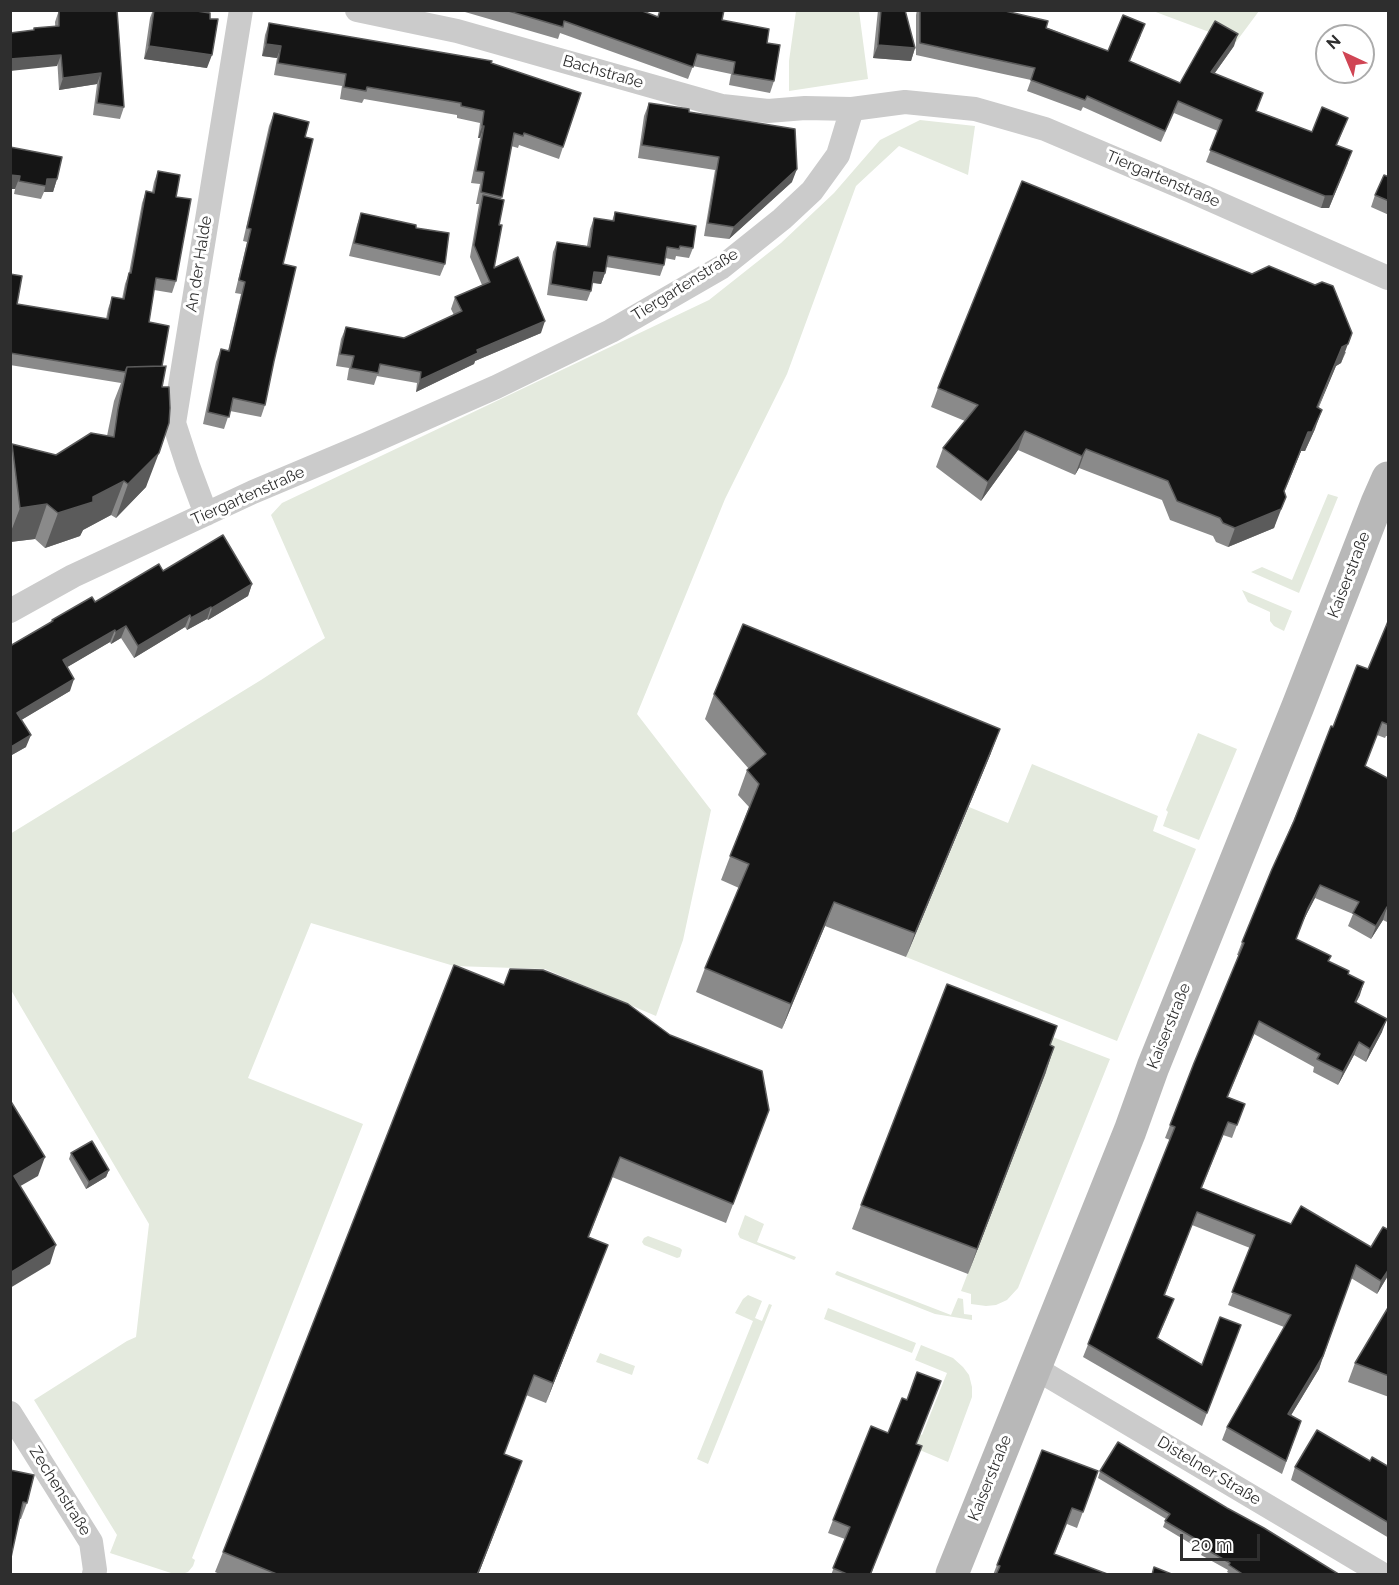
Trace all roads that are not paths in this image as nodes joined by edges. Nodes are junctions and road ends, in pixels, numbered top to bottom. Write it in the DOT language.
graph roads {
  1 [pos="242,10"];
  2 [pos="357,10"];
  3 [pos="852,109"];
  4 [pos="1389,278"];
  5 [pos="1389,478"];
  6 [pos="206,514"];
  7 [pos="10,611"];
  8 [pos="1035,1368"];
  9 [pos="10,1413"];
  10 [pos="94,1575"];
  11 [pos="952,1575"];
  12 [pos="1382,1575"];
  1 -- 6 [label="street, An der Halde"];
  2 -- 3 [label="street, Bachstraße"];
  3 -- 4 [label="street, Tiergartenstraße"];
  3 -- 6 [label="street, Tiergartenstraße"];
  5 -- 8 [label="main road, Kaiserstraße"];
  6 -- 7 [label="street, Tiergartenstraße"];
  8 -- 11 [label="main road, Kaiserstraße"];
  8 -- 12 [label="street, Distelner Straße"];
  9 -- 10 [label="street, Zechenstraße"];
}
